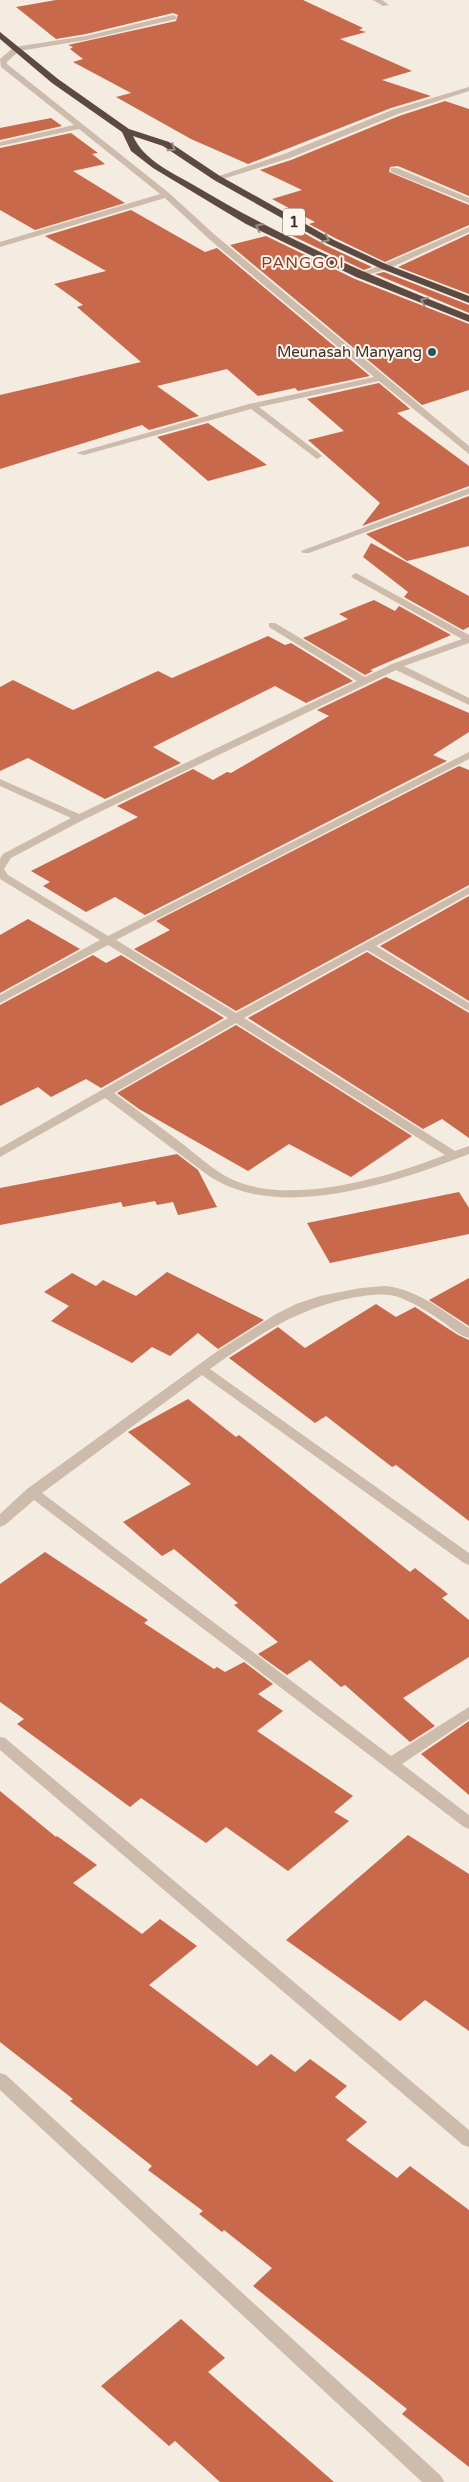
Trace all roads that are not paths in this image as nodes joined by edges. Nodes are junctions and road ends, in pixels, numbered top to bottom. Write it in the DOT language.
graph roads {
  1 [pos="377,0"];
  2 [pos="384,5"];
  3 [pos="173,17"];
  4 [pos="0,35"];
  5 [pos="17,49"];
  6 [pos="469,89"];
  7 [pos="80,126"];
  8 [pos="126,130"];
  9 [pos="0,144"];
  10 [pos="394,170"];
  11 [pos="217,178"];
  12 [pos="166,195"];
  13 [pos="469,201"];
  14 [pos="469,229"];
  15 [pos="0,245"];
  16 [pos="385,267"];
  17 [pos="359,275"];
  18 [pos="469,300"];
  19 [pos="469,319"];
  20 [pos="380,378"];
  21 [pos="252,406"];
  22 [pos="469,451"];
  23 [pos="81,453"];
  24 [pos="317,456"];
  25 [pos="469,491"];
  26 [pos="306,551"];
  27 [pos="356,576"];
  28 [pos="272,625"];
  29 [pos="469,639"];
  30 [pos="396,666"];
  31 [pos="364,681"];
  32 [pos="469,702"];
  33 [pos="469,755"];
  34 [pos="0,782"];
  35 [pos="79,818"];
  36 [pos="0,867"];
  37 [pos="0,871"];
  38 [pos="469,890"];
  39 [pos="108,940"];
  40 [pos="368,946"];
  41 [pos="0,1000"];
  42 [pos="469,1008"];
  43 [pos="236,1018"];
  44 [pos="105,1092"];
  45 [pos="469,1150"];
  46 [pos="0,1153"];
  47 [pos="455,1156"];
  48 [pos="469,1334"];
  49 [pos="202,1369"];
  50 [pos="32,1492"];
  51 [pos="0,1522"];
  52 [pos="469,1560"];
  53 [pos="469,1712"];
  54 [pos="0,1742"];
  55 [pos="391,1764"];
  56 [pos="469,1824"];
  57 [pos="0,2080"];
  58 [pos="469,2140"];
  59 [pos="435,2482"];
  1 -- 2 [label="street"];
  3 -- 5 [label="street"];
  4 -- 5 [label="highway, 1"];
  5 -- 7 [label="street"];
  5 -- 8 [label="highway, 1"];
  6 -- 11 [label="street"];
  7 -- 9 [label="street"];
  7 -- 12 [label="street"];
  8 -- 11 [label="highway, 1, one-way"];
  17 -- 8 [label="highway, 1, one-way"];
  10 -- 13 [label="street"];
  11 -- 16 [label="highway, 1, one-way"];
  12 -- 15 [label="street"];
  12 -- 20 [label="street"];
  14 -- 16 [label="street"];
  16 -- 17 [label="street"];
  16 -- 18 [label="highway, 1"];
  19 -- 17 [label="highway, 1, one-way"];
  20 -- 21 [label="street"];
  20 -- 22 [label="street"];
  21 -- 23 [label="street"];
  21 -- 24 [label="street"];
  25 -- 26 [label="street"];
  27 -- 29 [label="street"];
  28 -- 31 [label="street"];
  29 -- 30 [label="street"];
  30 -- 31 [label="street"];
  30 -- 32 [label="street"];
  31 -- 35 [label="street"];
  33 -- 39 [label="street"];
  34 -- 35 [label="street"];
  35 -- 36 [label="street"];
  37 -- 39 [label="street"];
  38 -- 40 [label="street"];
  39 -- 41 [label="street"];
  39 -- 43 [label="street"];
  40 -- 42 [label="street"];
  40 -- 43 [label="street"];
  43 -- 44 [label="street"];
  43 -- 47 [label="street"];
  44 -- 46 [label="street"];
  44 -- 47 [label="street"];
  45 -- 47 [label="street"];
  48 -- 49 [label="street"];
  49 -- 50 [label="street"];
  49 -- 52 [label="street"];
  50 -- 51 [label="street"];
  50 -- 55 [label="street"];
  53 -- 55 [label="street"];
  54 -- 58 [label="street"];
  55 -- 56 [label="street"];
  57 -- 59 [label="street"];
}
